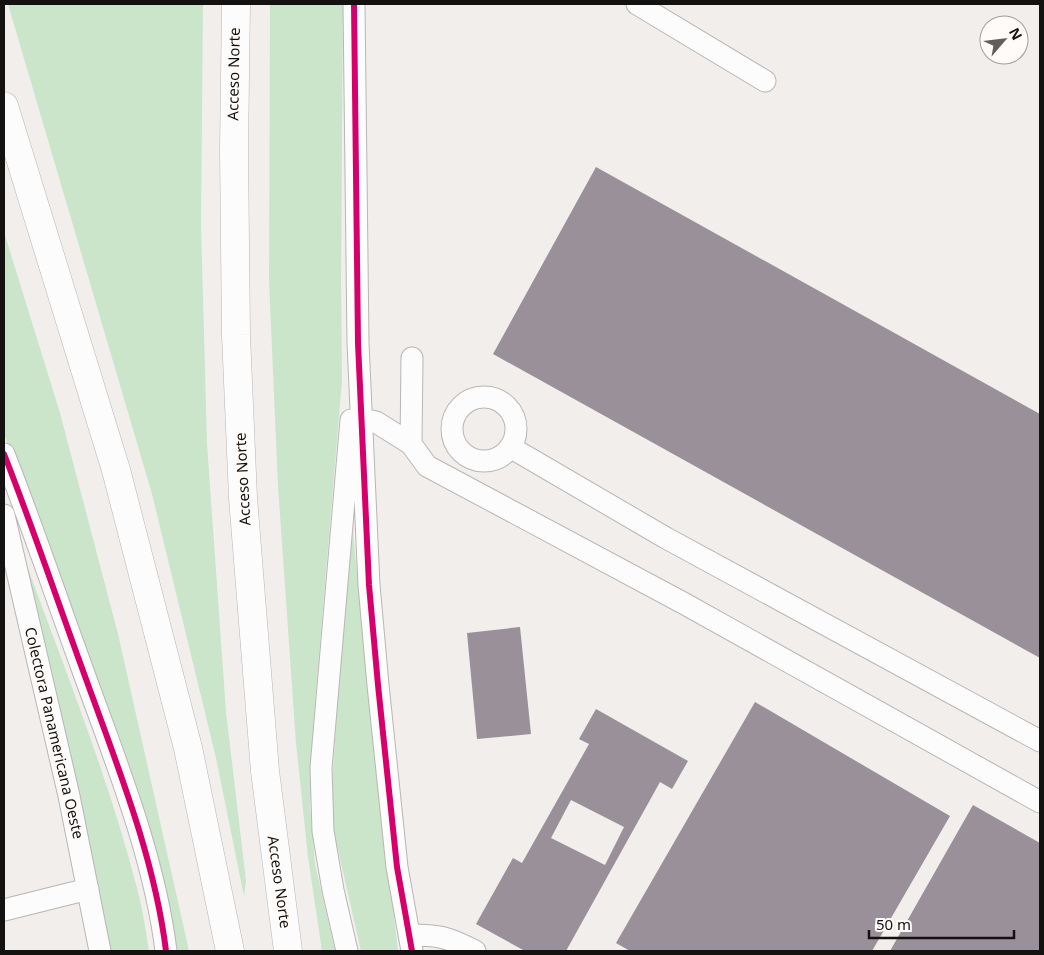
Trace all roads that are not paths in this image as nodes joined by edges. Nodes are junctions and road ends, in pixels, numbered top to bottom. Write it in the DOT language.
graph roads {
  1 [pos="236,4"];
  2 [pos="354,4"];
  3 [pos="637,4"];
  4 [pos="765,81"];
  5 [pos="4,106"];
  6 [pos="358,343"];
  7 [pos="412,358"];
  8 [pos="362,419"];
  9 [pos="411,444"];
  10 [pos="510,448"];
  11 [pos="4,454"];
  12 [pos="4,515"];
  13 [pos="1040,741"];
  14 [pos="1040,802"];
  15 [pos="88,889"];
  16 [pos="4,910"];
  17 [pos="410,943"];
  18 [pos="100,951"];
  19 [pos="166,951"];
  20 [pos="230,951"];
  21 [pos="288,951"];
  22 [pos="347,951"];
  23 [pos="475,951"];
  1 -- 21 [label="highway, Acceso Norte"];
  2 -- 6 [label="street"];
  3 -- 4 [label="street"];
  5 -- 20 [label="highway"];
  6 -- 8 [label="street"];
  6 -- 22 [label="street"];
  7 -- 9 [label="street"];
  8 -- 9 [label="street"];
  8 -- 17 [label="street"];
  9 -- 14 [label="street"];
  10 -- 13 [label="street"];
  11 -- 19 [label="street"];
  12 -- 15 [label="street, Colectora Panamericana Oeste"];
  15 -- 16 [label="street"];
  15 -- 18 [label="street, Colectora Panamericana Oeste"];
  17 -- 23 [label="street"];
}
